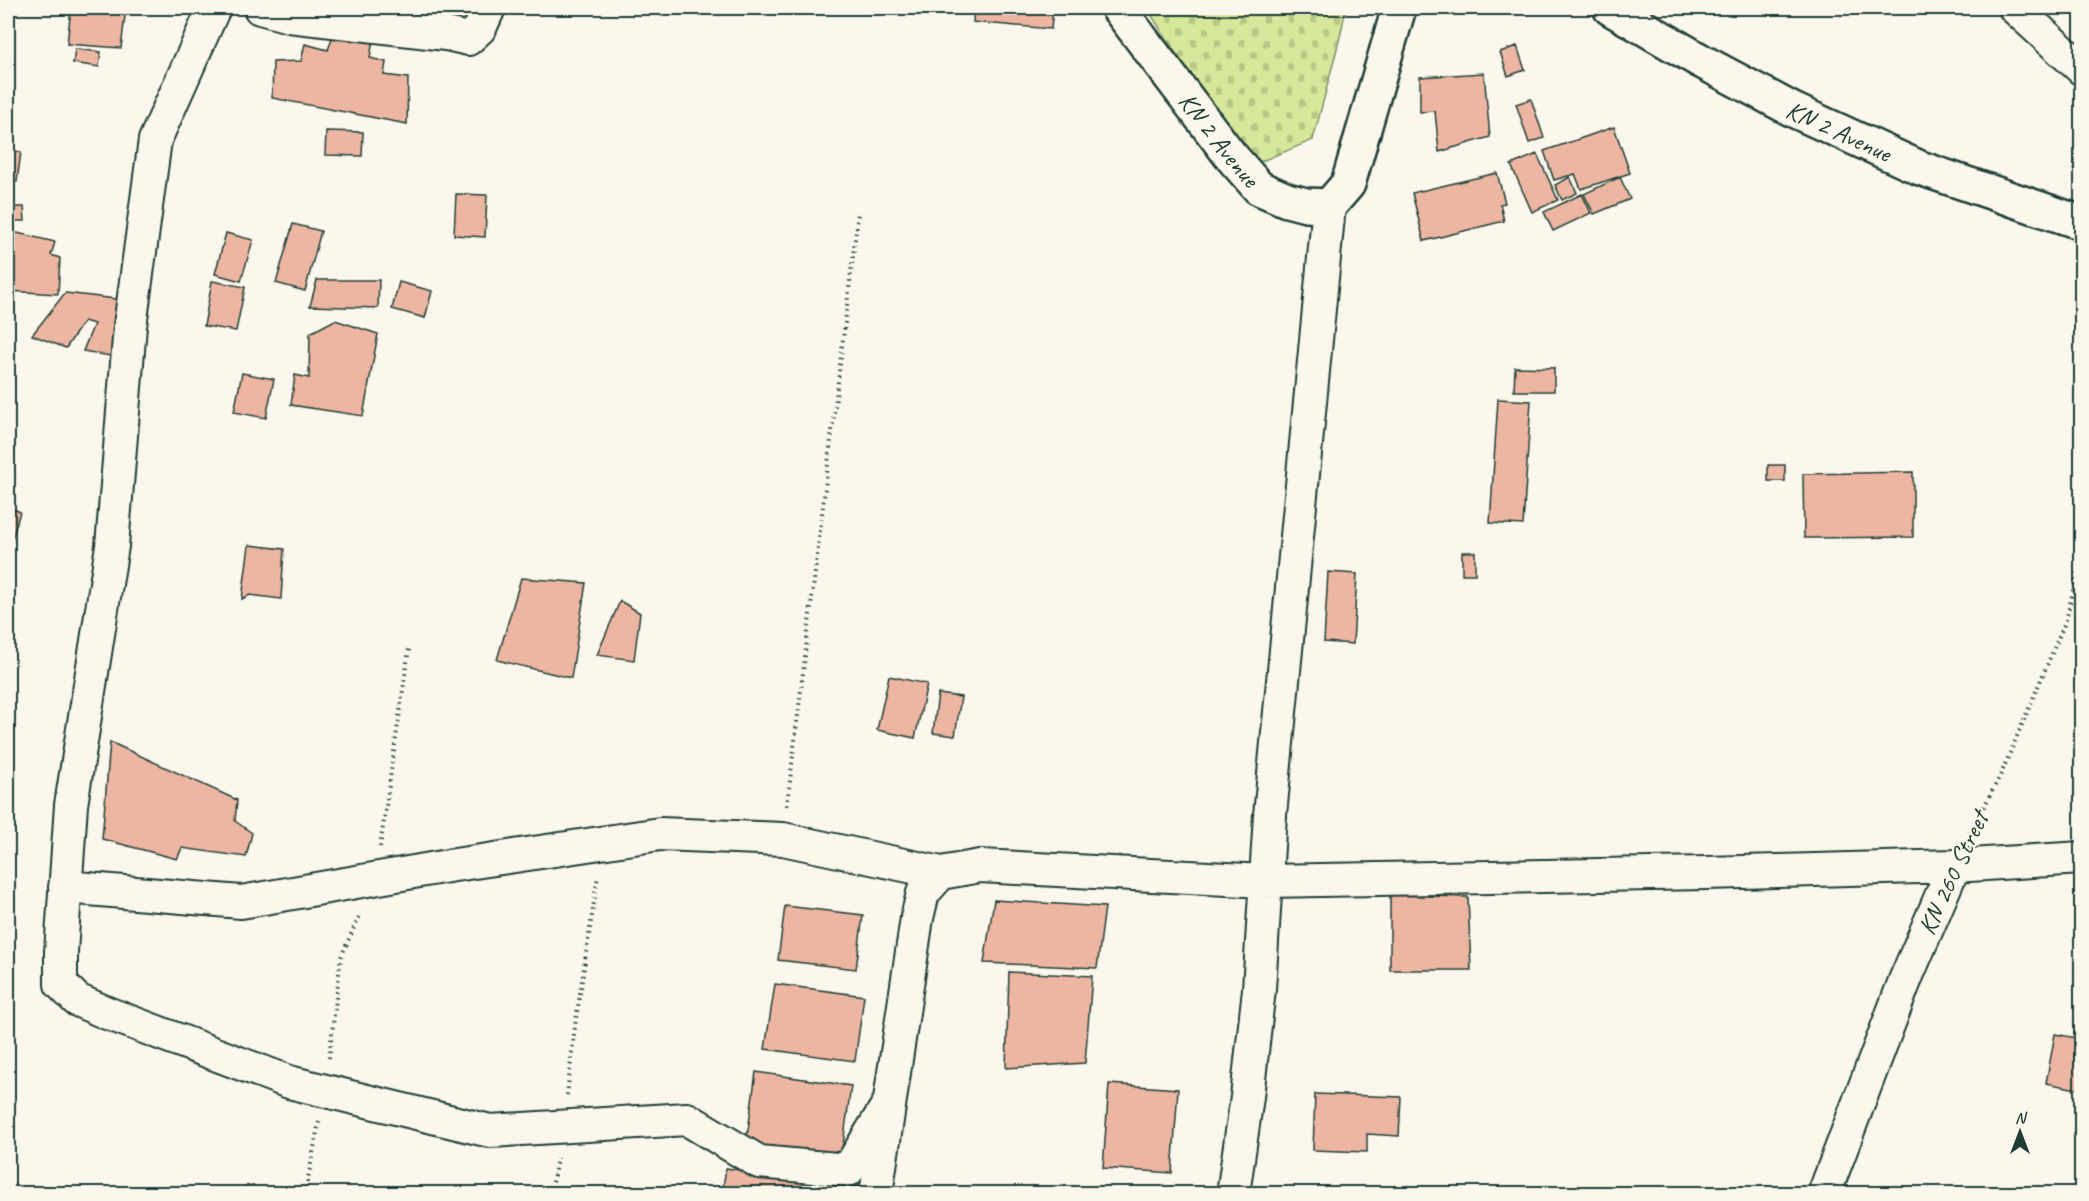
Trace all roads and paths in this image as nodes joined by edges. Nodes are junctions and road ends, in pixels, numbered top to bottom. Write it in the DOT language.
graph roads {
  1 [pos="214,8"];
  2 [pos="260,8"];
  3 [pos="489,8"];
  4 [pos="1118,8"];
  5 [pos="1399,8"];
  6 [pos="1610,8"];
  7 [pos="2014,8"];
  8 [pos="2082,69"];
  9 [pos="1329,206"];
  10 [pos="858,214"];
  11 [pos="2082,223"];
  12 [pos="2082,554"];
  13 [pos="409,649"];
  14 [pos="783,839"];
  15 [pos="603,843"];
  16 [pos="2082,858"];
  17 [pos="1954,866"];
  18 [pos="941,873"];
  19 [pos="375,879"];
  20 [pos="1265,881"];
  21 [pos="65,887"];
  22 [pos="326,1090"];
  23 [pos="889,1103"];
  24 [pos="564,1126"];
  25 [pos="305,1194"];
  26 [pos="551,1194"];
  27 [pos="876,1194"];
  28 [pos="1233,1194"];
  29 [pos="1824,1194"];
  1 -- 21 [label="street"];
  2 -- 3 [label="street"];
  4 -- 9 [label="main road, KN 2 Avenue"];
  5 -- 9 [label="main road"];
  6 -- 11 [label="main road, KN 2 Avenue"];
  7 -- 8 [label="street"];
  9 -- 20 [label="street"];
  10 -- 14 [label="path"];
  12 -- 17 [label="path, KN 260 Street"];
  13 -- 19 [label="path"];
  14 -- 15 [label="street"];
  14 -- 18 [label="street"];
  15 -- 19 [label="street"];
  15 -- 24 [label="path"];
  16 -- 17 [label="street"];
  17 -- 20 [label="street"];
  17 -- 29 [label="street, KN 260 Street"];
  18 -- 20 [label="street"];
  18 -- 23 [label="street"];
  19 -- 21 [label="street"];
  19 -- 22 [label="path"];
  20 -- 28 [label="street"];
  21 -- 22 [label="street"];
  22 -- 24 [label="street"];
  22 -- 25 [label="path"];
  23 -- 24 [label="street"];
  23 -- 27 [label="street"];
  24 -- 26 [label="path"];
}
